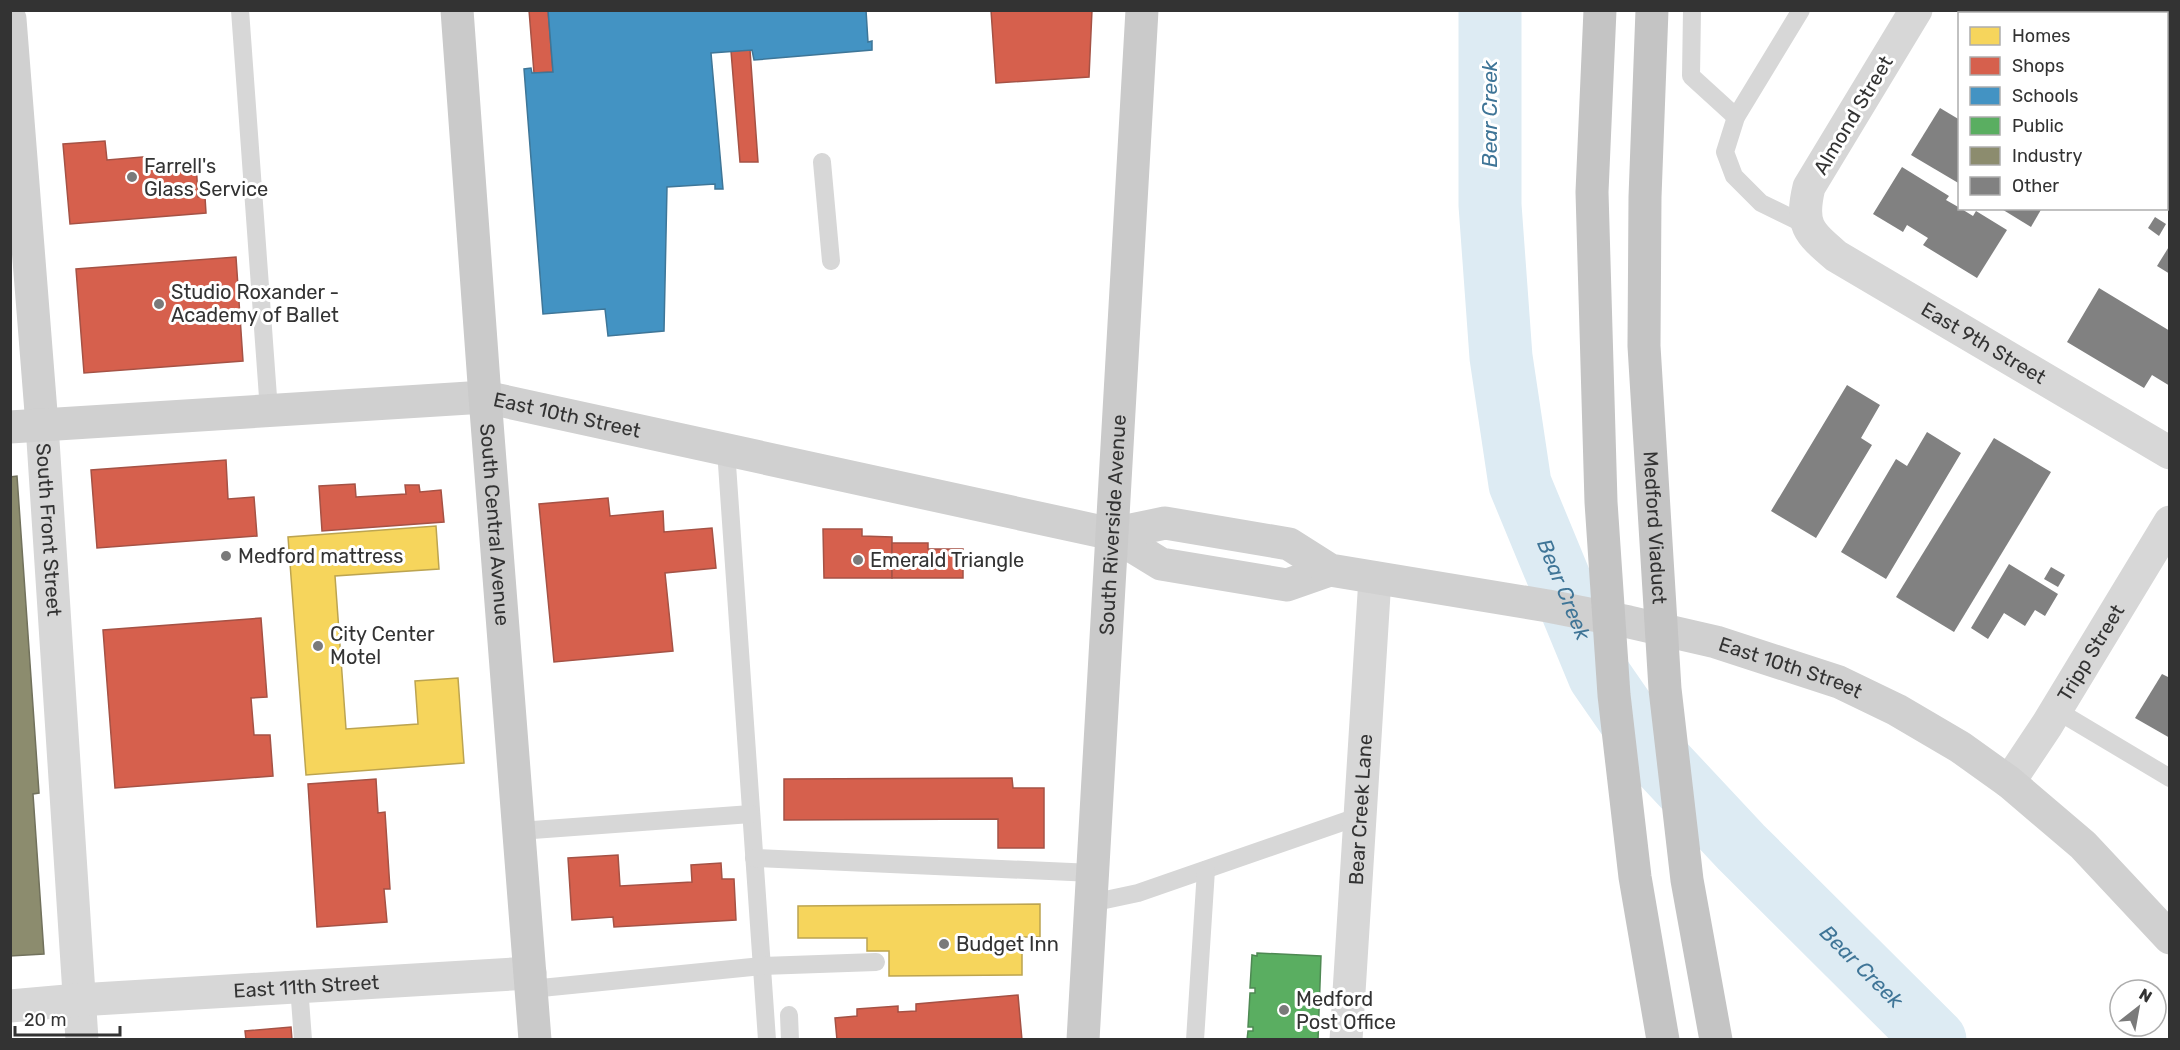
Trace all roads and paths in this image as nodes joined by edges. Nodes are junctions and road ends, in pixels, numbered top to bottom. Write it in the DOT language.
graph roads {
  1 [pos="240,10"];
  2 [pos="458,10"];
  3 [pos="1143,10"];
  4 [pos="1600,10"];
  5 [pos="1652,10"];
  6 [pos="1692,10"];
  7 [pos="1801,10"];
  8 [pos="1916,10"];
  9 [pos="10,19"];
  10 [pos="1736,117"];
  11 [pos="822,162"];
  12 [pos="1806,225"];
  13 [pos="831,261"];
  14 [pos="485,397"];
  15 [pos="269,411"];
  16 [pos="26,426"];
  17 [pos="726,450"];
  18 [pos="2169,453"];
  19 [pos="2169,522"];
  20 [pos="1112,534"];
  21 [pos="1375,578"];
  22 [pos="2056,710"];
  23 [pos="2169,778"];
  24 [pos="2009,782"];
  25 [pos="751,814"];
  26 [pos="1360,816"];
  27 [pos="519,831"];
  28 [pos="754,858"];
  29 [pos="1206,870"];
  30 [pos="1092,888"];
  31 [pos="2169,938"];
  32 [pos="876,962"];
  33 [pos="762,966"];
  34 [pos="531,981"];
  35 [pos="299,986"];
  36 [pos="78,1000"];
  37 [pos="10,1006"];
  38 [pos="789,1014"];
  39 [pos="81,1040"];
  40 [pos="303,1040"];
  41 [pos="535,1040"];
  42 [pos="767,1040"];
  43 [pos="790,1040"];
  44 [pos="1083,1040"];
  45 [pos="1195,1040"];
  46 [pos="1346,1040"];
  47 [pos="1663,1040"];
  48 [pos="1716,1040"];
  1 -- 15 [label="lane"];
  2 -- 14 [label="main road, South Central Avenue"];
  3 -- 20 [label="main road, South Riverside Avenue"];
  4 -- 47 [label="highway"];
  5 -- 48 [label="highway, Medford Viaduct"];
  6 -- 10 [label="lane"];
  7 -- 10 [label="lane"];
  8 -- 12 [label="street, Almond Street"];
  9 -- 16 [label="street, South Front Street"];
  10 -- 12 [label="lane"];
  11 -- 13 [label="lane"];
  12 -- 18 [label="street, East 9th Street"];
  14 -- 15 [label="street, East 10th Street"];
  14 -- 17 [label="street, East 10th Street"];
  14 -- 27 [label="main road, South Central Avenue"];
  15 -- 16 [label="street, East 10th Street"];
  16 -- 36 [label="street, South Front Street"];
  17 -- 20 [label="street, East 10th Street"];
  17 -- 25 [label="lane"];
  19 -- 22 [label="street, Tripp Street"];
  20 -- 21 [label="street, East 10th Street"];
  20 -- 30 [label="main road, South Riverside Avenue"];
  21 -- 24 [label="street, East 10th Street"];
  21 -- 26 [label="street, Bear Creek Lane"];
  22 -- 23 [label="lane"];
  22 -- 24 [label="street, Tripp Street"];
  24 -- 31 [label="street, East 10th Street"];
  25 -- 27 [label="lane"];
  25 -- 28 [label="lane"];
  26 -- 29 [label="lane"];
  26 -- 46 [label="street, Bear Creek Lane"];
  27 -- 34 [label="main road, South Central Avenue"];
  28 -- 30 [label="lane"];
  28 -- 33 [label="lane"];
  29 -- 30 [label="lane"];
  29 -- 45 [label="lane"];
  30 -- 44 [label="main road, South Riverside Avenue"];
  32 -- 33 [label="lane"];
  33 -- 34 [label="lane"];
  33 -- 42 [label="lane"];
  34 -- 35 [label="street, East 11th Street"];
  34 -- 41 [label="main road, South Central Avenue"];
  35 -- 36 [label="street, East 11th Street"];
  35 -- 40 [label="lane"];
  36 -- 37 [label="street, East 11th Street"];
  36 -- 39 [label="street, South Front Street"];
  38 -- 43 [label="lane"];
}
